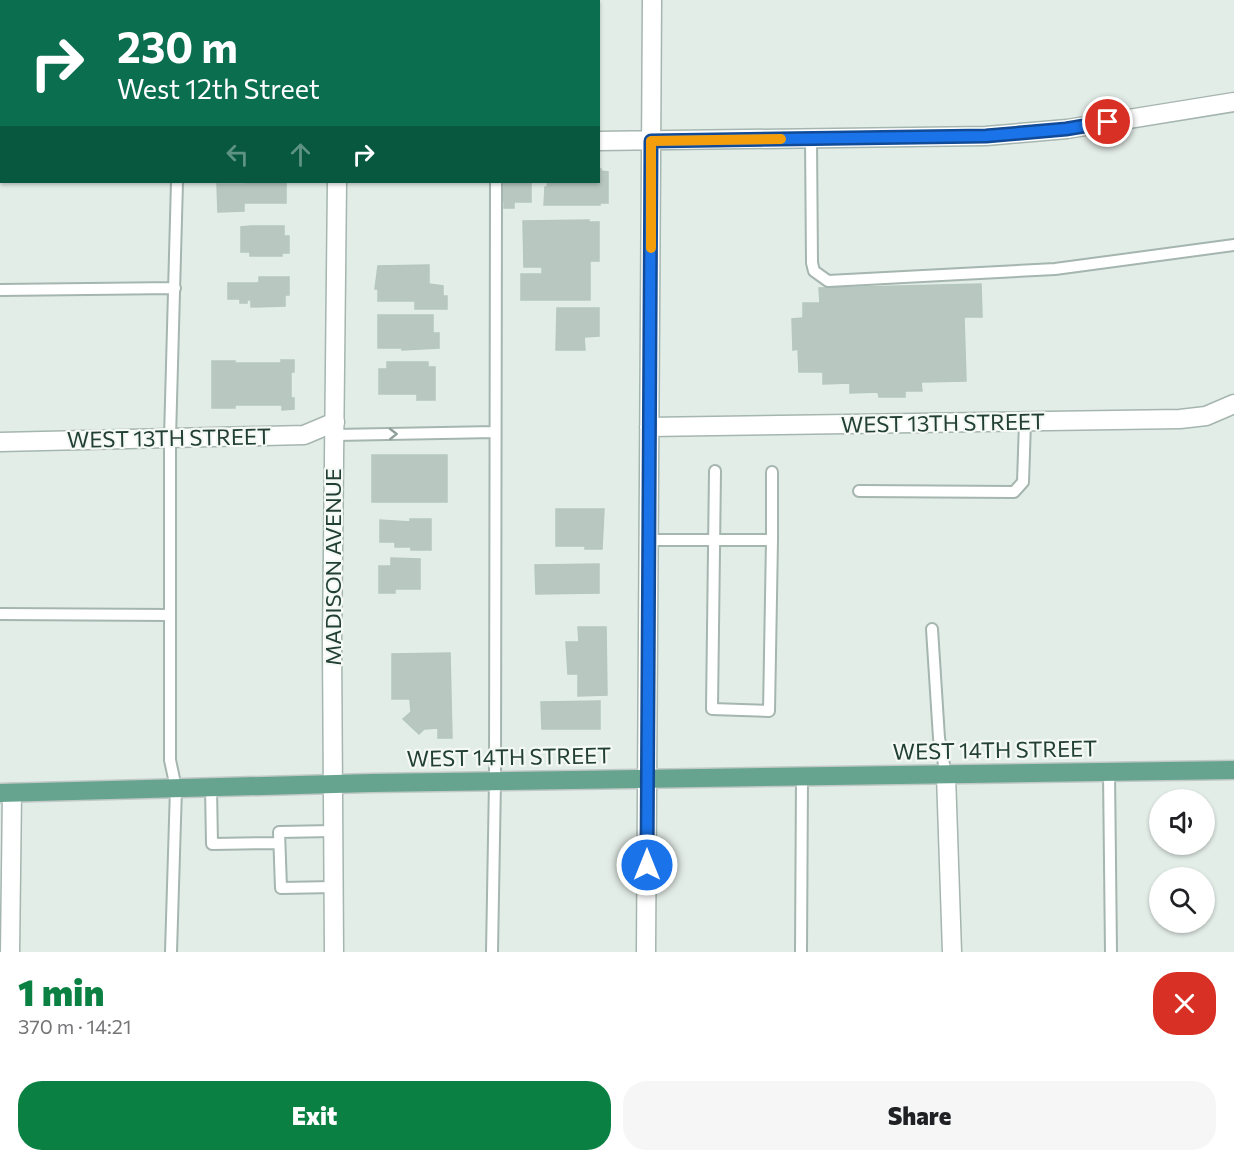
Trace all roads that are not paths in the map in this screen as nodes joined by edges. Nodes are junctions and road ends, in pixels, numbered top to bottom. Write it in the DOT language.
graph roads {
  1 [pos="652,0"];
  2 [pos="1234,102"];
  3 [pos="811,138"];
  4 [pos="600,141"];
  5 [pos="651,141"];
  6 [pos="177,183"];
  7 [pos="337,183"];
  8 [pos="496,183"];
  9 [pos="1234,244"];
  10 [pos="175,288"];
  11 [pos="0,290"];
  12 [pos="1234,404"];
  13 [pos="1025,422"];
  14 [pos="649,427"];
  15 [pos="335,429"];
  16 [pos="495,432"];
  17 [pos="170,438"];
  18 [pos="0,442"];
  19 [pos="715,471"];
  20 [pos="772,472"];
  21 [pos="858,491"];
  22 [pos="649,540"];
  23 [pos="714,540"];
  24 [pos="772,540"];
  25 [pos="0,614"];
  26 [pos="170,615"];
  27 [pos="932,629"];
  28 [pos="1234,770"];
  29 [pos="1109,772"];
  30 [pos="946,775"];
  31 [pos="802,777"];
  32 [pos="647,779"];
  33 [pos="495,781"];
  34 [pos="333,784"];
  35 [pos="211,787"];
  36 [pos="176,788"];
  37 [pos="6,793"];
  38 [pos="333,831"];
  39 [pos="279,843"];
  40 [pos="334,887"];
  41 [pos="10,952"];
  42 [pos="171,952"];
  43 [pos="334,952"];
  44 [pos="492,952"];
  45 [pos="646,952"];
  46 [pos="801,952"];
  47 [pos="952,952"];
  48 [pos="1111,952"];
  1 -- 5 [label="street"];
  2 -- 3 [label="street"];
  3 -- 5 [label="street"];
  3 -- 9 [label="lane"];
  4 -- 5 [label="street"];
  5 -- 14 [label="street"];
  6 -- 10 [label="lane"];
  7 -- 15 [label="street, MADISON AVENUE"];
  8 -- 16 [label="lane"];
  10 -- 11 [label="lane"];
  10 -- 17 [label="lane"];
  12 -- 13 [label="street, WEST 13TH STREET"];
  13 -- 14 [label="street, WEST 13TH STREET"];
  13 -- 21 [label="lane"];
  14 -- 22 [label="street"];
  15 -- 16 [label="lane, one-way"];
  15 -- 17 [label="street, WEST 13TH STREET"];
  15 -- 34 [label="street, MADISON AVENUE"];
  16 -- 33 [label="lane"];
  17 -- 18 [label="street, WEST 13TH STREET"];
  17 -- 26 [label="lane"];
  19 -- 23 [label="lane"];
  20 -- 24 [label="lane"];
  22 -- 23 [label="lane"];
  22 -- 32 [label="street"];
  23 -- 24 [label="lane"];
  23 -- 24 [label="lane"];
  25 -- 26 [label="lane"];
  26 -- 36 [label="lane"];
  27 -- 30 [label="lane"];
  28 -- 29 [label="main road, WEST 14TH STREET"];
  29 -- 30 [label="main road, WEST 14TH STREET"];
  29 -- 48 [label="lane"];
  30 -- 31 [label="main road, WEST 14TH STREET"];
  30 -- 47 [label="street"];
  31 -- 32 [label="main road, WEST 14TH STREET"];
  31 -- 46 [label="lane"];
  32 -- 33 [label="main road, WEST 14TH STREET"];
  32 -- 45 [label="street"];
  33 -- 34 [label="main road, WEST 14TH STREET"];
  33 -- 44 [label="lane"];
  34 -- 35 [label="main road, WEST 14TH STREET"];
  34 -- 38 [label="street, MADISON AVENUE"];
  35 -- 36 [label="main road, WEST 14TH STREET"];
  35 -- 39 [label="lane"];
  36 -- 37 [label="main road, WEST 14TH STREET"];
  36 -- 42 [label="lane"];
  37 -- 41 [label="street"];
  38 -- 39 [label="lane"];
  38 -- 40 [label="street, MADISON AVENUE"];
  39 -- 40 [label="lane"];
  40 -- 43 [label="street, MADISON AVENUE"];
}
